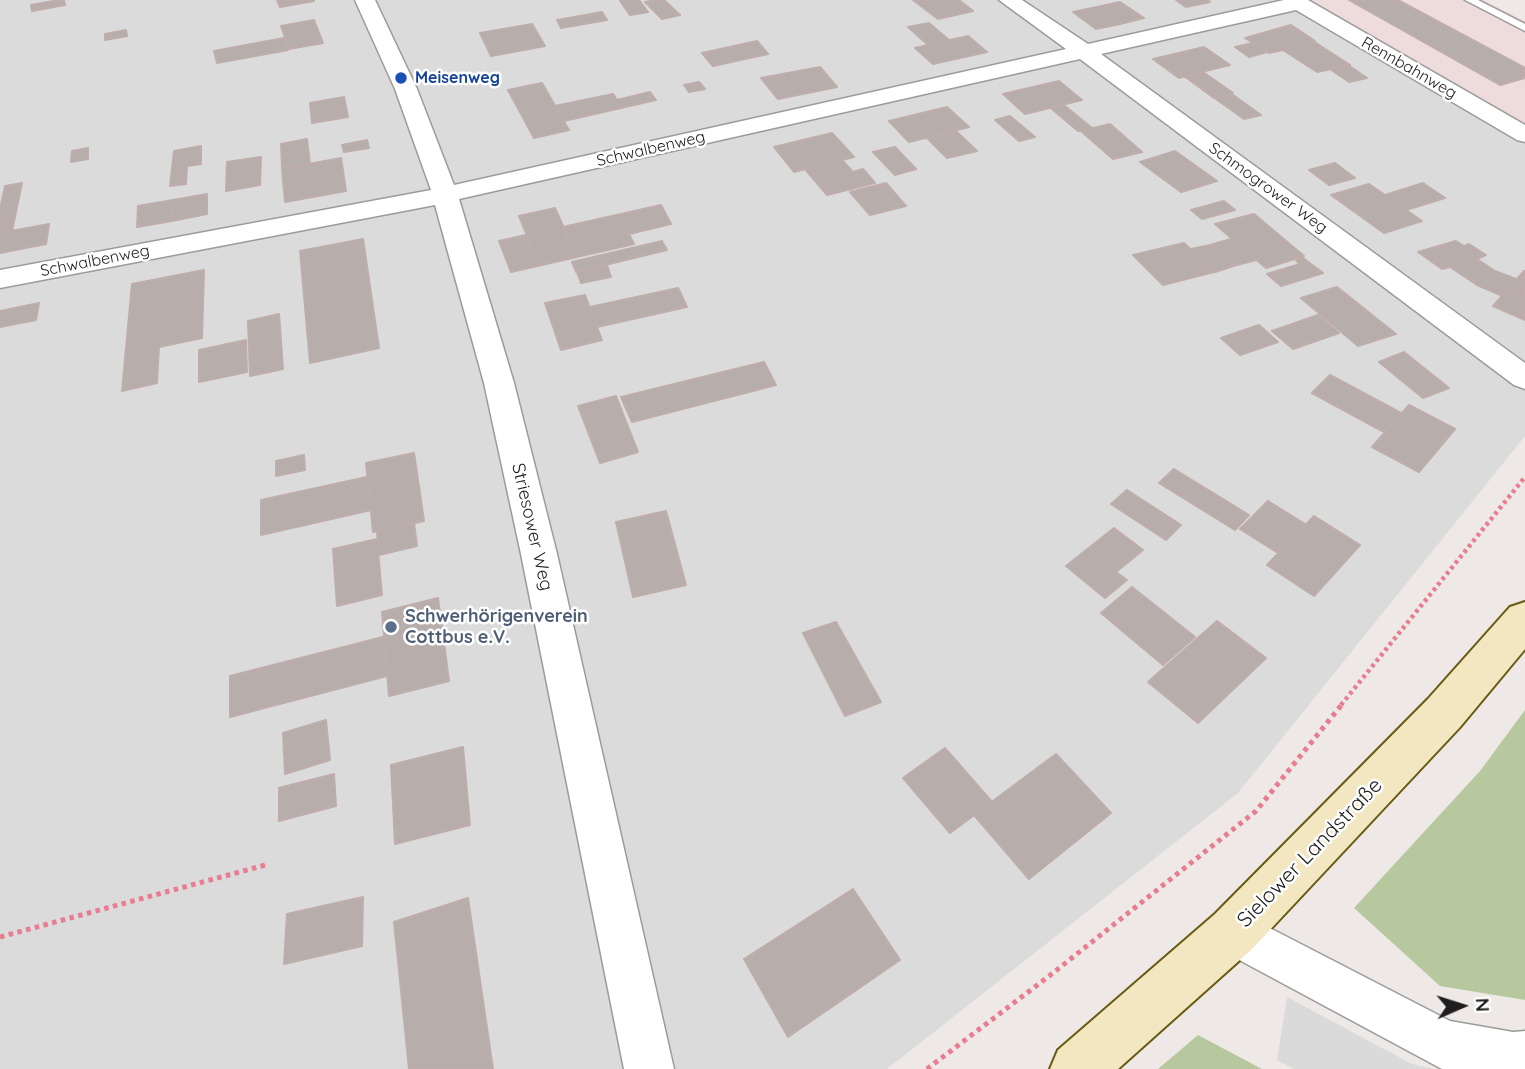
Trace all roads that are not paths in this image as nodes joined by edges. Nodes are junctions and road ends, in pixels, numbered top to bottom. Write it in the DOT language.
graph roads {
  1 [pos="365,0"];
  2 [pos="1009,0"];
  3 [pos="1470,0"];
  4 [pos="1296,1"];
  5 [pos="1525,28"];
  6 [pos="1085,52"];
  7 [pos="1525,135"];
  8 [pos="445,195"];
  9 [pos="0,279"];
  10 [pos="1525,378"];
  11 [pos="1525,619"];
  12 [pos="1233,932"];
  13 [pos="1525,1056"];
  14 [pos="649,1069"];
  15 [pos="1077,1069"];
  1 -- 8 [label="street, Striesower Weg"];
  2 -- 6 [label="street, Schmogrower Weg"];
  3 -- 5 [label="lane"];
  4 -- 6 [label="street, Schwalbenweg"];
  4 -- 7 [label="street, Rennbahnweg"];
  6 -- 8 [label="street, Schwalbenweg"];
  6 -- 10 [label="street, Schmogrower Weg"];
  8 -- 9 [label="street, Schwalbenweg"];
  8 -- 14 [label="street, Striesower Weg"];
  11 -- 12 [label="main road, Sielower Landstraße"];
  12 -- 13 [label="street"];
  12 -- 15 [label="main road, Sielower Landstraße"];
}
